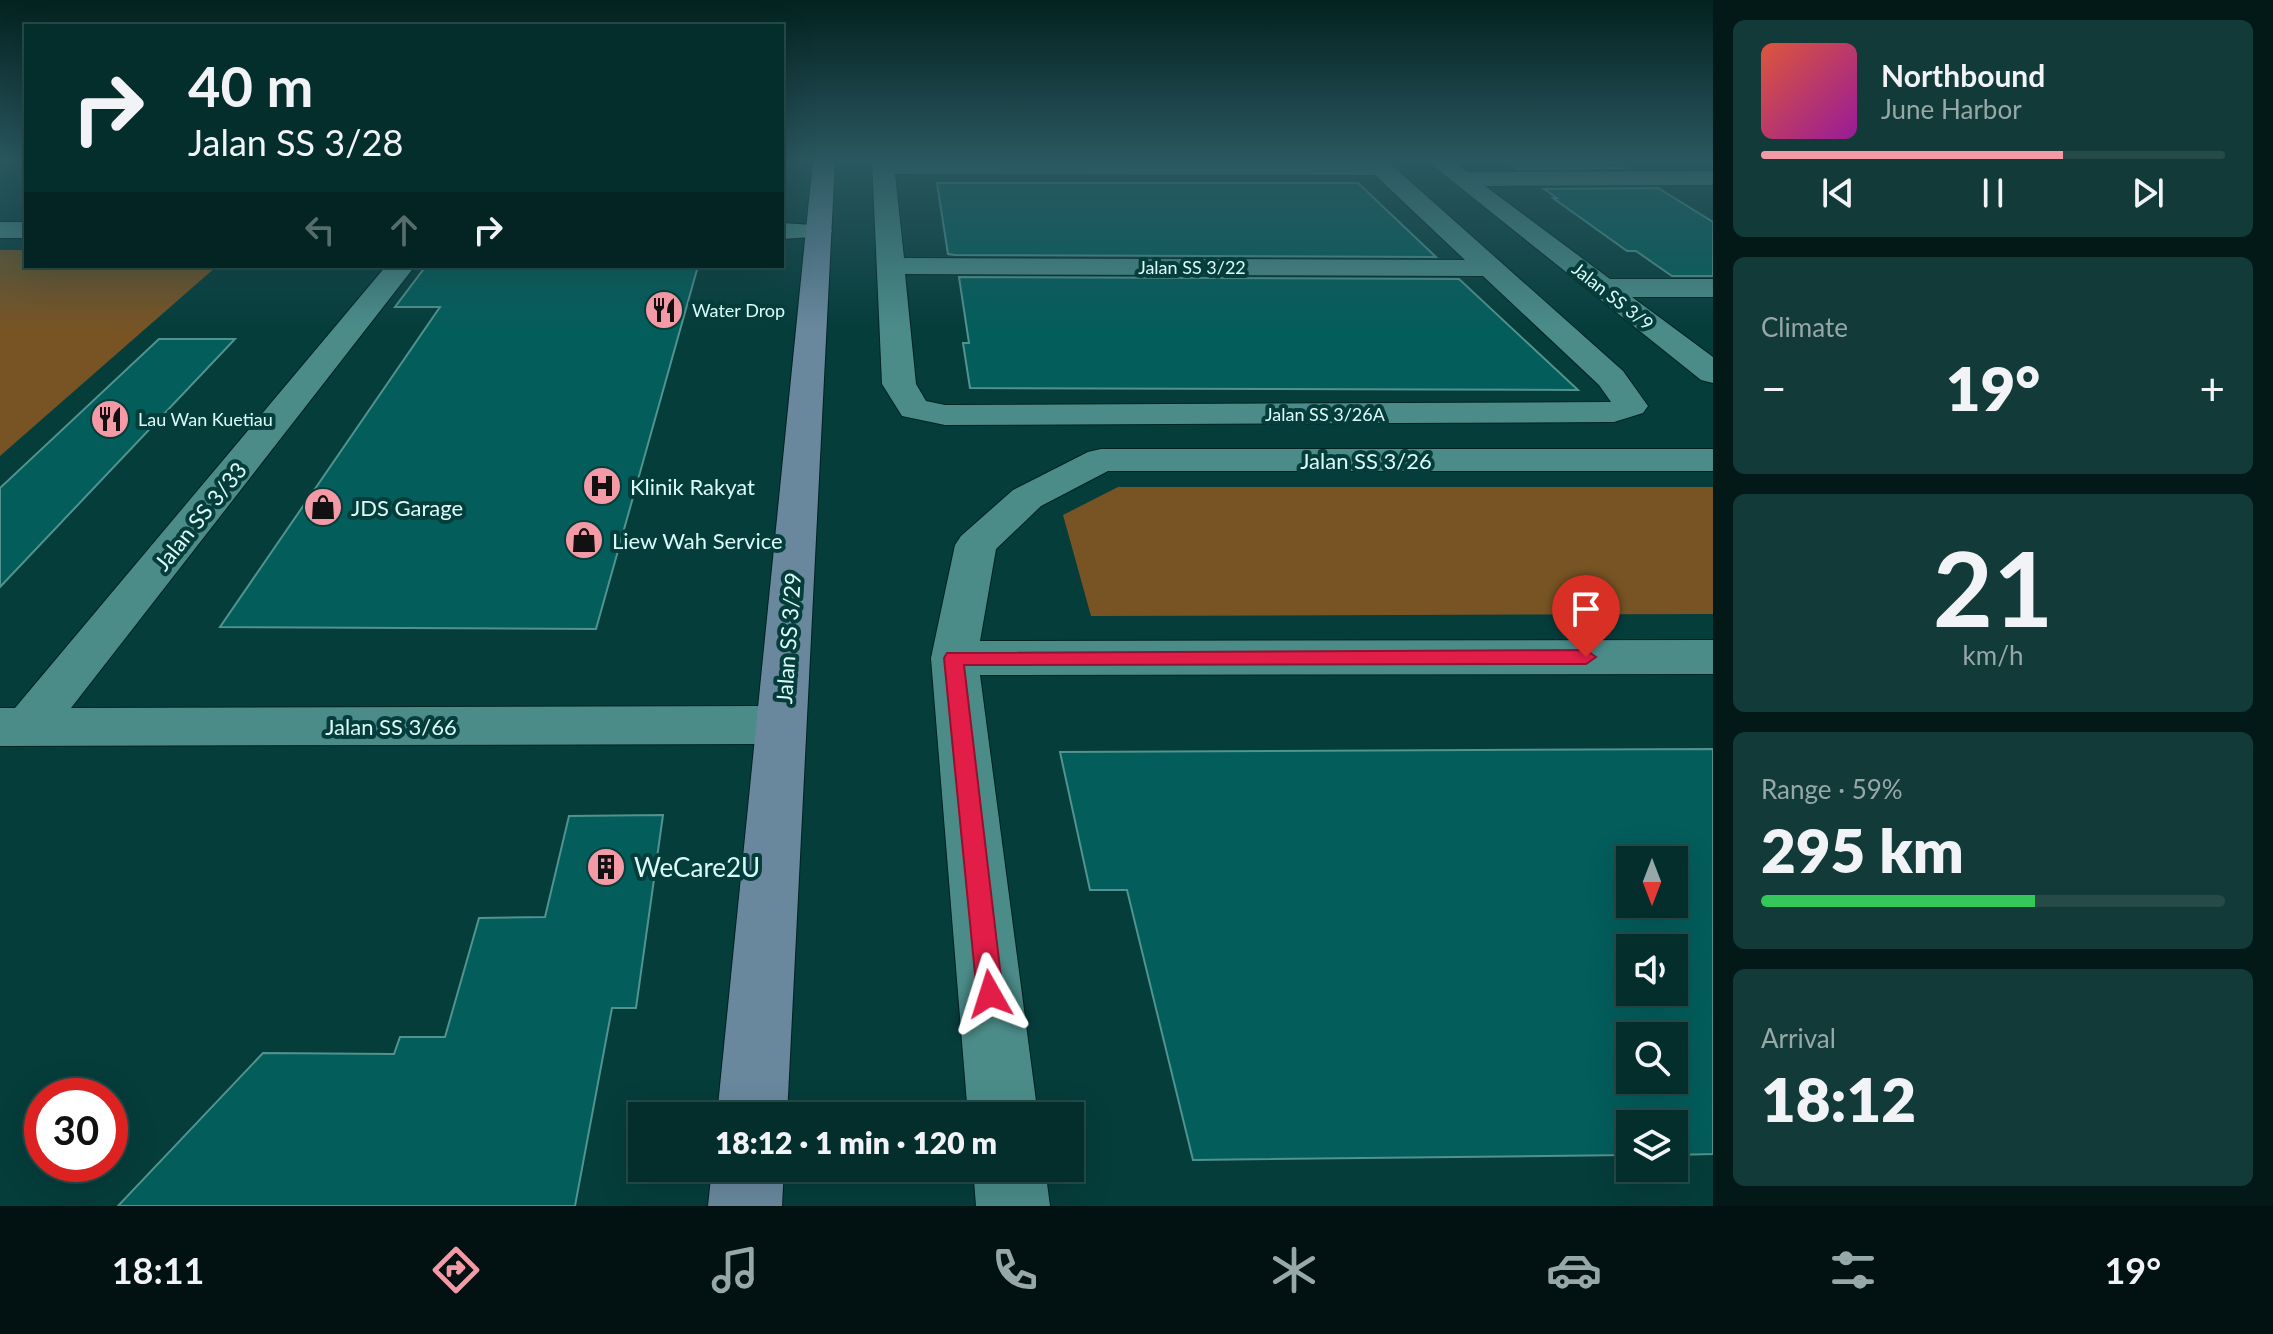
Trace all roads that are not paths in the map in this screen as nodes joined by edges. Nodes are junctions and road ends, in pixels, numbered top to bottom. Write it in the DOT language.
graph roads {
  1 [pos="887,216"];
  2 [pos="1435,216"];
  3 [pos="1509,216"];
  4 [pos="0,230"];
  5 [pos="24,230"];
  6 [pos="800,231"];
  7 [pos="891,266"];
  8 [pos="399,268"];
  9 [pos="1493,268"];
  10 [pos="1601,288"];
  11 [pos="1713,288"];
  12 [pos="1713,373"];
  13 [pos="1713,460"];
  14 [pos="1713,657"];
  15 [pos="954,658"];
  16 [pos="781,725"];
  17 [pos="14,727"];
  18 [pos="753,1102"];
  19 [pos="1002,1102"];
  20 [pos="747,1182"];
  21 [pos="1010,1182"];
  22 [pos="745,1206"];
  23 [pos="1013,1206"];
  1 -- 7 [label="street, Jalan SS 3/26A"];
  2 -- 9 [label="street, Jalan SS 3/26A"];
  3 -- 10 [label="street, Jalan SS 3/9"];
  4 -- 5 [label="street"];
  6 -- 16 [label="street, Jalan SS 3/29"];
  7 -- 9 [label="street, Jalan SS 3/22"];
  7 -- 9 [label="street, Jalan SS 3/26A"];
  8 -- 17 [label="street, Jalan SS 3/33"];
  10 -- 11 [label="street"];
  10 -- 12 [label="street, Jalan SS 3/9"];
  13 -- 15 [label="street, Jalan SS 3/26"];
  14 -- 15 [label="street"];
  15 -- 19 [label="street, Jalan SS 3/26"];
  16 -- 17 [label="street, Jalan SS 3/66"];
  16 -- 18 [label="street, Jalan SS 3/29"];
  20 -- 22 [label="street"];
  21 -- 23 [label="street"];
}
